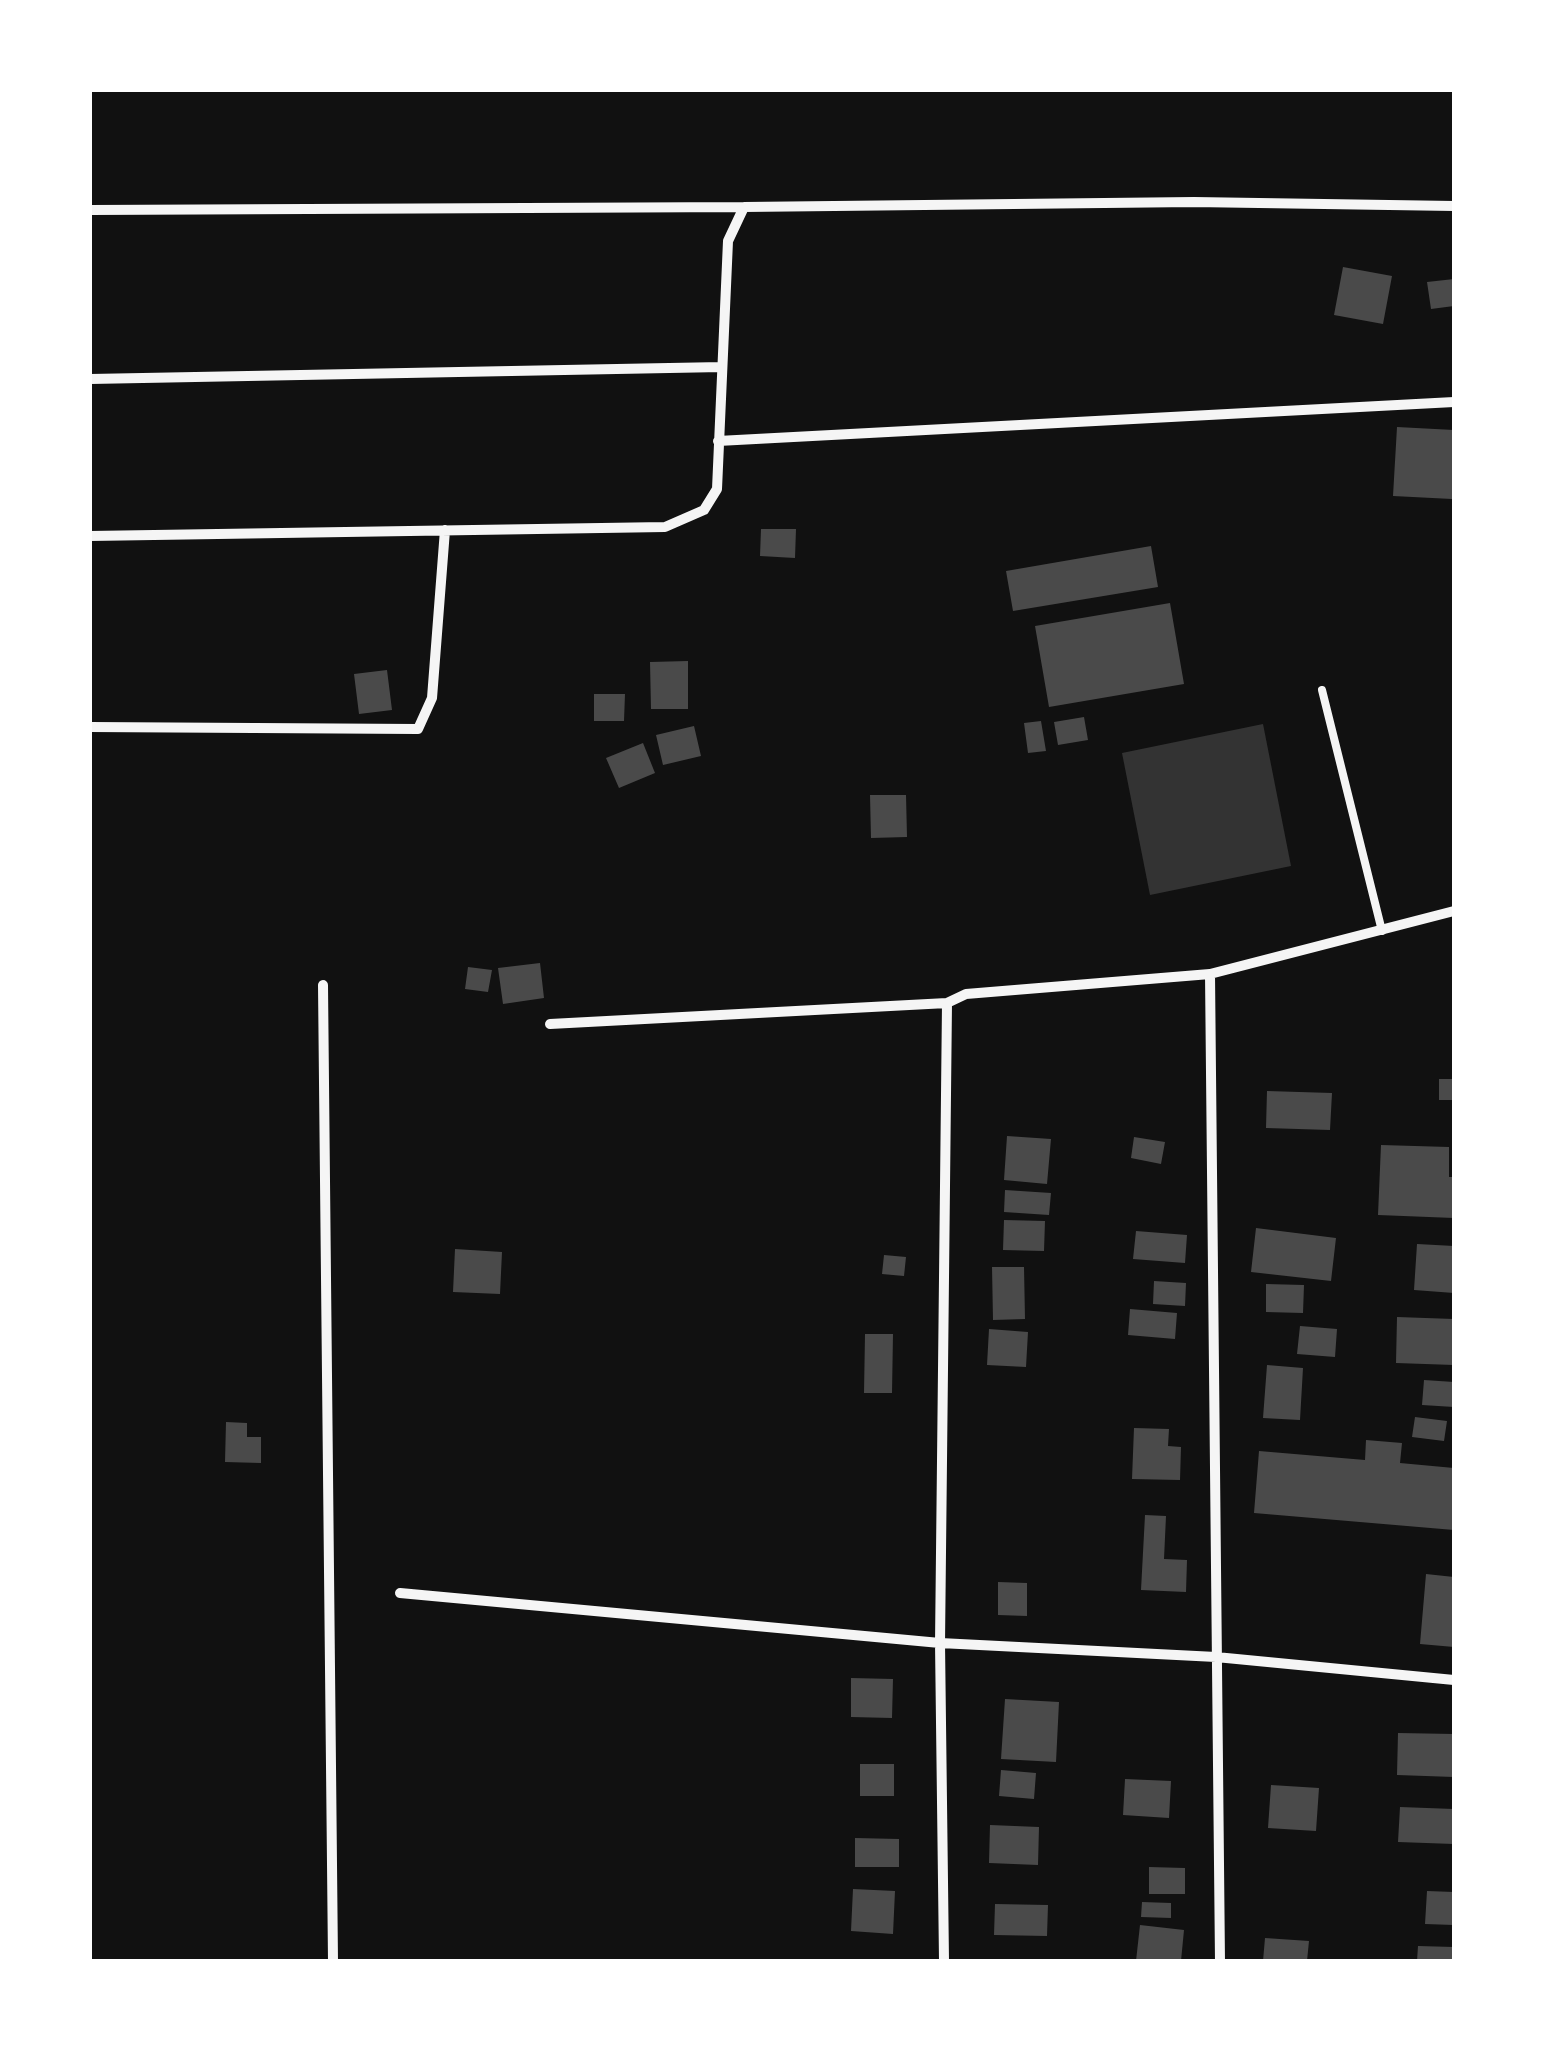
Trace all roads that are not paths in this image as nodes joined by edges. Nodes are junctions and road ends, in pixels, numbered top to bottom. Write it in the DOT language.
graph roads {
  1 [pos="1454,206"];
  2 [pos="744,207"];
  3 [pos="90,210"];
  4 [pos="722,367"];
  5 [pos="90,379"];
  6 [pos="1454,402"];
  7 [pos="718,441"];
  8 [pos="445,530"];
  9 [pos="90,536"];
  10 [pos="1322,690"];
  11 [pos="90,728"];
  12 [pos="1454,912"];
  13 [pos="1382,931"];
  14 [pos="1210,974"];
  15 [pos="322,986"];
  16 [pos="947,1003"];
  17 [pos="550,1024"];
  18 [pos="400,1593"];
  19 [pos="940,1643"];
  20 [pos="1216,1657"];
  21 [pos="1454,1680"];
  22 [pos="334,1961"];
  23 [pos="944,1961"];
  24 [pos="1220,1961"];
  1 -- 2 [label="street"];
  2 -- 3 [label="street"];
  2 -- 4 [label="street"];
  4 -- 5 [label="street"];
  4 -- 7 [label="street"];
  6 -- 7 [label="street"];
  7 -- 8 [label="street"];
  8 -- 9 [label="street"];
  8 -- 11 [label="street"];
  10 -- 13 [label="lane"];
  12 -- 13 [label="street"];
  13 -- 14 [label="street"];
  14 -- 16 [label="street"];
  14 -- 20 [label="street"];
  15 -- 22 [label="street"];
  16 -- 17 [label="street"];
  16 -- 19 [label="street"];
  18 -- 19 [label="street"];
  19 -- 20 [label="street"];
  19 -- 23 [label="street"];
  20 -- 21 [label="street"];
  20 -- 24 [label="street"];
}
